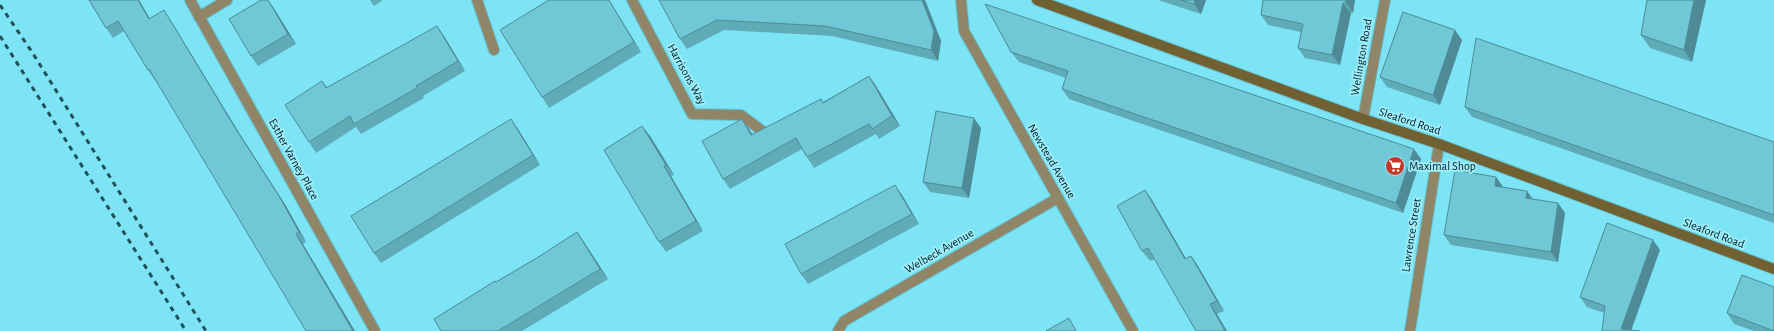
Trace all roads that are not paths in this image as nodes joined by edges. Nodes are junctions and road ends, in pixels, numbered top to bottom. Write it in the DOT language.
graph roads {
  1 [pos="190,0"];
  2 [pos="227,0"];
  3 [pos="477,0"];
  4 [pos="632,0"];
  5 [pos="961,0"];
  6 [pos="1037,0"];
  7 [pos="1385,0"];
  8 [pos="199,16"];
  9 [pos="494,50"];
  10 [pos="1364,119"];
  11 [pos="765,133"];
  12 [pos="1438,144"];
  13 [pos="1058,198"];
  14 [pos="1774,269"];
  15 [pos="375,331"];
  16 [pos="838,331"];
  17 [pos="1133,331"];
  18 [pos="1410,331"];
  1 -- 8 [label="street, Esther Varney Place"];
  2 -- 8 [label="street"];
  3 -- 9 [label="street"];
  4 -- 11 [label="street, Harrisons Way"];
  5 -- 13 [label="street, Newstead Avenue"];
  6 -- 10 [label="street, Sleaford Road"];
  7 -- 10 [label="street, Wellington Road"];
  8 -- 15 [label="street, Esther Varney Place"];
  10 -- 12 [label="street, Sleaford Road"];
  12 -- 14 [label="street, Sleaford Road"];
  12 -- 18 [label="street, Lawrence Street"];
  13 -- 16 [label="street, Welbeck Avenue"];
  13 -- 17 [label="street, Newstead Avenue"];
}
